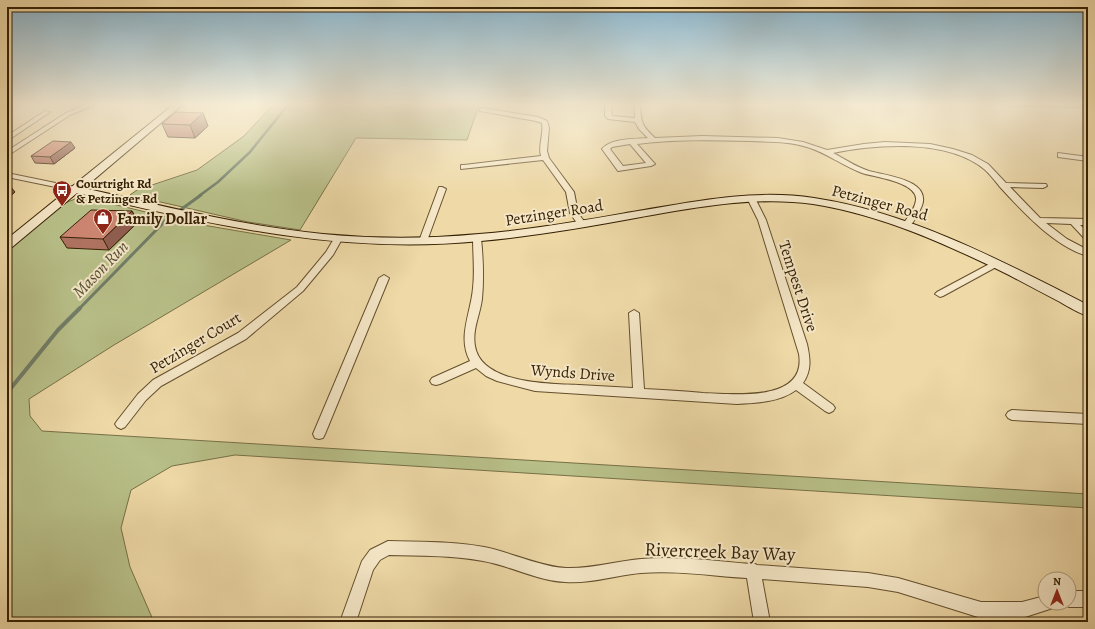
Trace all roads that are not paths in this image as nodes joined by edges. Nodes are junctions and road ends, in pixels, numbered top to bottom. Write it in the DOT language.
graph roads {
  1 [pos="37,134"];
  2 [pos="142,134"];
  3 [pos="545,134"];
  4 [pos="648,134"];
  5 [pos="653,139"];
  6 [pos="632,142"];
  7 [pos="826,152"];
  8 [pos="7,154"];
  9 [pos="1061,155"];
  10 [pos="545,158"];
  11 [pos="1088,159"];
  12 [pos="464,167"];
  13 [pos="7,175"];
  14 [pos="1003,185"];
  15 [pos="1043,186"];
  16 [pos="75,189"];
  17 [pos="442,189"];
  18 [pos="751,198"];
  19 [pos="1037,220"];
  20 [pos="1073,222"];
  21 [pos="1088,222"];
  22 [pos="582,224"];
  23 [pos="908,224"];
  24 [pos="1088,237"];
  25 [pos="477,238"];
  26 [pos="338,239"];
  27 [pos="423,241"];
  28 [pos="7,245"];
  29 [pos="1088,254"];
  30 [pos="995,264"];
  31 [pos="384,278"];
  32 [pos="940,294"];
  33 [pos="1088,311"];
  34 [pos="634,313"];
  35 [pos="476,363"];
  36 [pos="436,381"];
  37 [pos="797,384"];
  38 [pos="639,393"];
  39 [pos="829,408"];
  40 [pos="1012,415"];
  41 [pos="1088,419"];
  42 [pos="121,424"];
  43 [pos="319,434"];
  44 [pos="753,570"];
  45 [pos="1077,599"];
  46 [pos="1088,599"];
  47 [pos="1037,606"];
  48 [pos="348,622"];
  49 [pos="762,622"];
  1 -- 8 [label="street"];
  2 -- 16 [label="street"];
  3 -- 10 [label="street"];
  4 -- 5 [label="street"];
  5 -- 6 [label="street"];
  5 -- 7 [label="street"];
  6 -- 6 [label="street"];
  7 -- 14 [label="street"];
  7 -- 23 [label="street"];
  9 -- 11 [label="street"];
  10 -- 12 [label="street"];
  10 -- 22 [label="street"];
  13 -- 16 [label="street, Petzinger Road"];
  14 -- 15 [label="street"];
  14 -- 19 [label="street"];
  16 -- 26 [label="street, Petzinger Road"];
  16 -- 28 [label="street"];
  17 -- 27 [label="street"];
  18 -- 22 [label="street, Petzinger Road"];
  18 -- 23 [label="street, Petzinger Road"];
  18 -- 37 [label="street, Tempest Drive"];
  19 -- 20 [label="street"];
  19 -- 29 [label="street"];
  20 -- 21 [label="street"];
  20 -- 24 [label="street"];
  22 -- 25 [label="street, Petzinger Road"];
  23 -- 30 [label="street, Petzinger Road"];
  25 -- 27 [label="street, Petzinger Road"];
  25 -- 35 [label="street"];
  26 -- 27 [label="street, Petzinger Road"];
  26 -- 42 [label="street, Petzinger Court"];
  30 -- 32 [label="street"];
  30 -- 33 [label="street, Petzinger Road"];
  31 -- 43 [label="street"];
  34 -- 38 [label="street"];
  35 -- 36 [label="street"];
  35 -- 38 [label="street, Wynds Drive"];
  37 -- 38 [label="street, Wynds Drive"];
  37 -- 39 [label="street"];
  40 -- 41 [label="street"];
  44 -- 47 [label="street, Rivercreek Bay Way"];
  44 -- 48 [label="street, Rivercreek Bay Way"];
  44 -- 49 [label="street"];
  45 -- 46 [label="street"];
}
